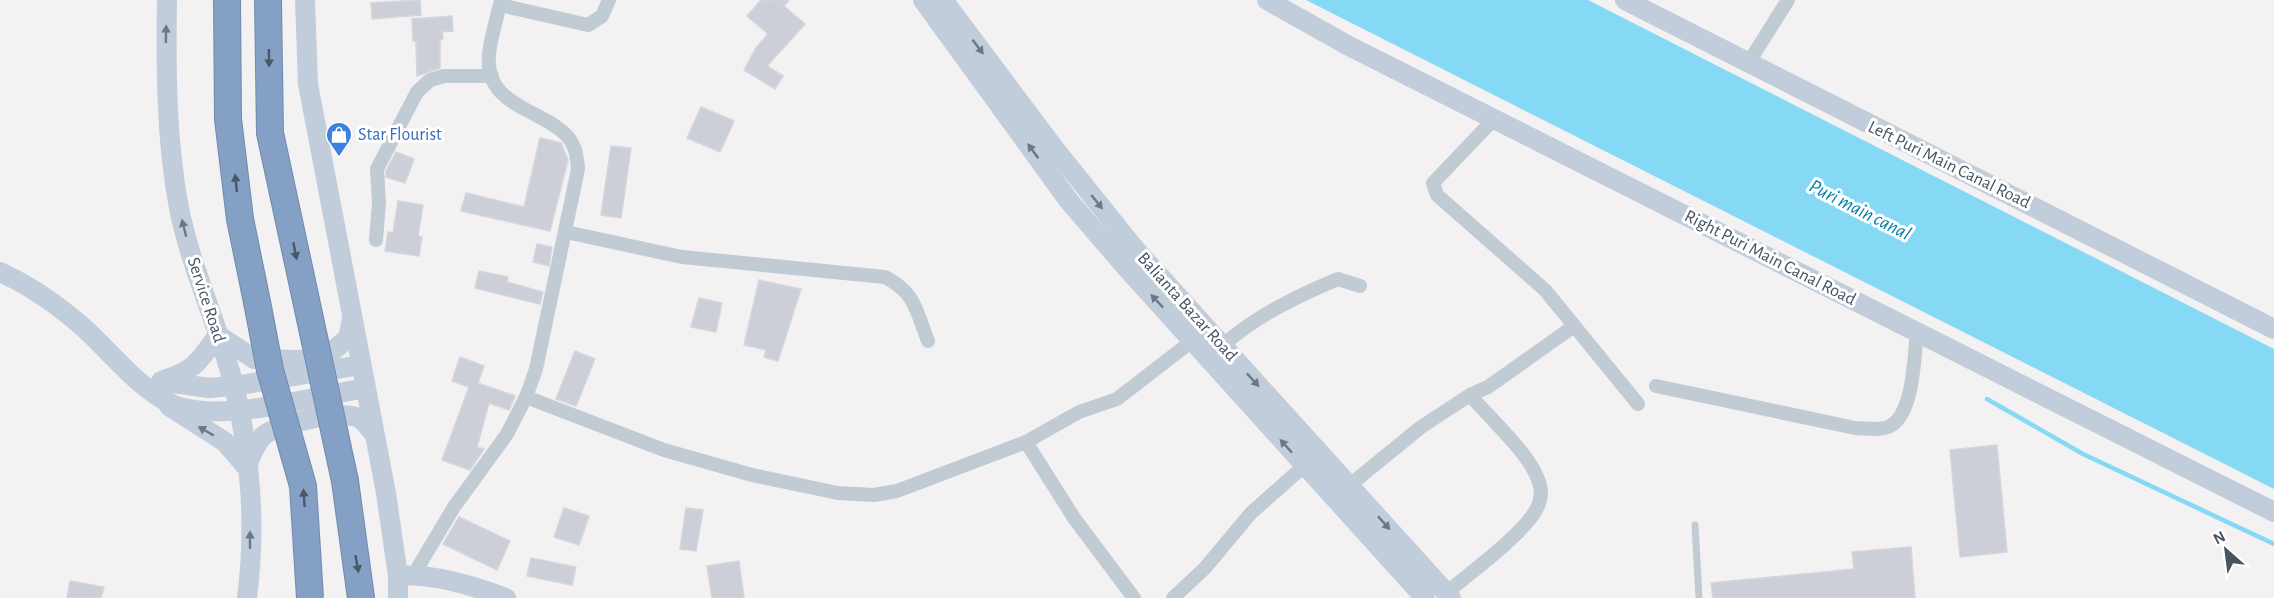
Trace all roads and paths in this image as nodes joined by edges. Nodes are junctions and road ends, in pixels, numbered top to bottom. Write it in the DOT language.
graph roads {
  1 [pos="167,0"];
  2 [pos="227,0"];
  3 [pos="268,0"];
  4 [pos="305,0"];
  5 [pos="609,0"];
  6 [pos="923,0"];
  7 [pos="943,0"];
  8 [pos="1267,0"];
  9 [pos="1625,0"];
  10 [pos="1788,0"];
  11 [pos="501,2"];
  12 [pos="1749,62"];
  13 [pos="492,76"];
  14 [pos="1494,119"];
  15 [pos="566,232"];
  16 [pos="376,240"];
  17 [pos="0,272"];
  18 [pos="1360,286"];
  19 [pos="352,315"];
  20 [pos="1574,326"];
  21 [pos="2274,329"];
  22 [pos="1917,332"];
  23 [pos="218,335"];
  24 [pos="928,341"];
  25 [pos="1192,341"];
  26 [pos="1222,346"];
  27 [pos="361,364"];
  28 [pos="234,386"];
  29 [pos="1656,386"];
  30 [pos="365,388"];
  31 [pos="160,389"];
  32 [pos="1470,395"];
  33 [pos="526,397"];
  34 [pos="1638,404"];
  35 [pos="238,410"];
  36 [pos="372,431"];
  37 [pos="1026,442"];
  38 [pos="248,466"];
  39 [pos="1304,466"];
  40 [pos="1350,485"];
  41 [pos="2274,512"];
  42 [pos="1695,525"];
  43 [pos="406,575"];
  44 [pos="1448,596"];
  45 [pos="247,598"];
  46 [pos="310,598"];
  47 [pos="361,598"];
  48 [pos="398,598"];
  49 [pos="506,598"];
  50 [pos="1134,598"];
  51 [pos="1173,598"];
  52 [pos="1425,598"];
  53 [pos="1699,598"];
  23 -- 1 [label="street, Service Road, one-way"];
  46 -- 2 [label="highway, one-way, bridge"];
  3 -- 47 [label="highway, one-way, bridge"];
  4 -- 19 [label="street"];
  5 -- 11 [label="street"];
  25 -- 6 [label="street, Balianta Bazar Road, one-way"];
  7 -- 26 [label="street, Balianta Bazar Road, one-way"];
  8 -- 14 [label="street, Right Puri Main Canal Road"];
  9 -- 12 [label="street, Left Puri Main Canal Road"];
  10 -- 12 [label="street"];
  11 -- 13 [label="street"];
  12 -- 21 [label="street, Left Puri Main Canal Road"];
  13 -- 15 [label="street"];
  13 -- 16 [label="street"];
  14 -- 20 [label="street"];
  14 -- 22 [label="street, Right Puri Main Canal Road"];
  15 -- 24 [label="street"];
  15 -- 33 [label="street"];
  17 -- 31 [label="street"];
  18 -- 26 [label="street"];
  19 -- 23 [label="street"];
  19 -- 27 [label="street"];
  20 -- 32 [label="street"];
  20 -- 34 [label="street"];
  22 -- 29 [label="street"];
  22 -- 41 [label="street, Right Puri Main Canal Road"];
  23 -- 28 [label="street, Service Road"];
  23 -- 31 [label="street"];
  25 -- 37 [label="street"];
  39 -- 25 [label="street, Balianta Bazar Road, one-way"];
  26 -- 40 [label="street, Balianta Bazar Road, one-way"];
  27 -- 28 [label="street"];
  27 -- 30 [label="street"];
  28 -- 31 [label="street"];
  28 -- 35 [label="street, Service Road"];
  30 -- 35 [label="street"];
  30 -- 36 [label="street"];
  31 -- 35 [label="street"];
  38 -- 31 [label="street, one-way"];
  32 -- 40 [label="street"];
  32 -- 44 [label="street"];
  33 -- 37 [label="street"];
  33 -- 43 [label="street"];
  35 -- 38 [label="street, Service Road"];
  36 -- 38 [label="street"];
  36 -- 43 [label="street"];
  37 -- 50 [label="street"];
  45 -- 38 [label="street, Service Road, one-way"];
  39 -- 51 [label="street"];
  39 -- 52 [label="street, Balianta Bazar Road"];
  40 -- 44 [label="street, Balianta Bazar Road, one-way"];
  42 -- 53 [label="lane"];
  43 -- 48 [label="street"];
  43 -- 49 [label="street"];
}
